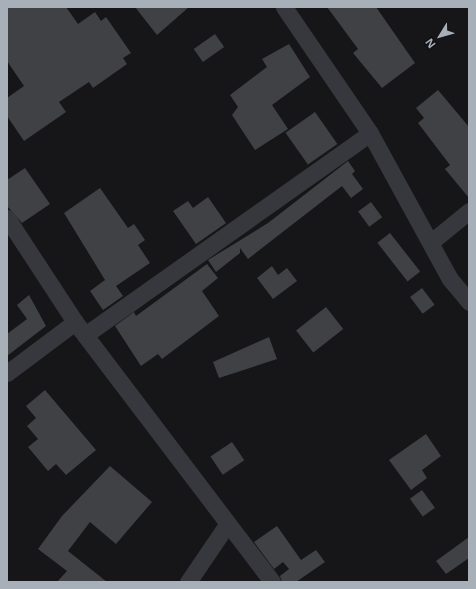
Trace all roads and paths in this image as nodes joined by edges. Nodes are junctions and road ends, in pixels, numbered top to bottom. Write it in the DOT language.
graph roads {
  1 [pos="284,7"];
  2 [pos="370,133"];
  3 [pos="469,211"];
  4 [pos="7,218"];
  5 [pos="431,242"];
  6 [pos="469,302"];
  7 [pos="75,322"];
  8 [pos="85,335"];
  9 [pos="7,373"];
  10 [pos="226,526"];
  11 [pos="188,582"];
  12 [pos="272,582"];
  1 -- 2 [label="street"];
  2 -- 5 [label="street"];
  2 -- 8 [label="street"];
  3 -- 5 [label="street"];
  4 -- 7 [label="street"];
  5 -- 6 [label="street"];
  7 -- 8 [label="street"];
  7 -- 9 [label="street"];
  8 -- 10 [label="street"];
  10 -- 11 [label="street"];
  10 -- 12 [label="street"];
}
